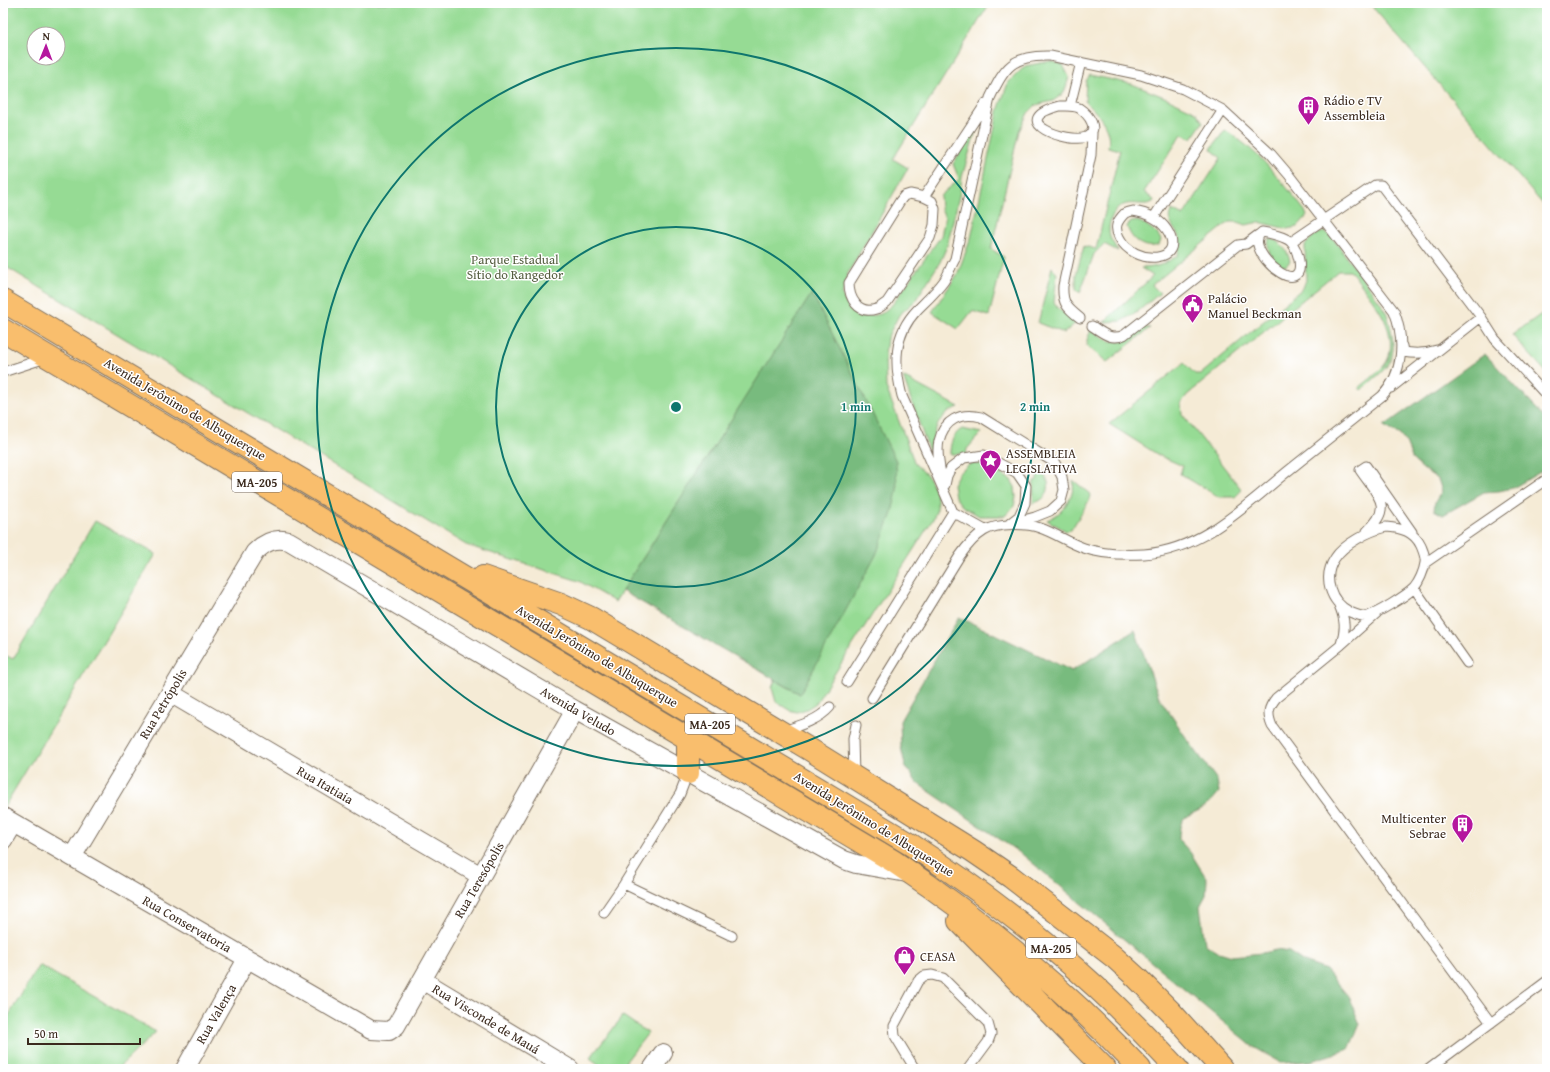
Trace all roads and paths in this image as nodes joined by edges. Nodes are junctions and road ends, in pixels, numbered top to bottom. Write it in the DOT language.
graph roads {
  1 [pos="1081,62"];
  2 [pos="990,98"];
  3 [pos="1070,106"];
  4 [pos="1223,110"];
  5 [pos="1092,133"];
  6 [pos="924,196"];
  7 [pos="1154,217"];
  8 [pos="1324,219"];
  9 [pos="1258,235"];
  10 [pos="1291,242"];
  11 [pos="3,301"];
  12 [pos="1481,317"];
  13 [pos="1080,318"];
  14 [pos="1092,326"];
  15 [pos="3,330"];
  16 [pos="1401,343"];
  17 [pos="1442,348"];
  18 [pos="48,358"];
  19 [pos="3,372"];
  20 [pos="1382,396"];
  21 [pos="1547,396"];
  22 [pos="1547,480"];
  23 [pos="944,489"];
  24 [pos="953,512"];
  25 [pos="1009,524"];
  26 [pos="985,530"];
  27 [pos="1362,536"];
  28 [pos="1415,536"];
  29 [pos="255,552"];
  30 [pos="440,562"];
  31 [pos="1425,563"];
  32 [pos="1414,588"];
  33 [pos="536,595"];
  34 [pos="509,603"];
  35 [pos="1339,605"];
  36 [pos="1377,613"];
  37 [pos="511,633"];
  38 [pos="1341,645"];
  39 [pos="1467,663"];
  40 [pos="847,682"];
  41 [pos="170,694"];
  42 [pos="872,698"];
  43 [pos="830,708"];
  44 [pos="575,710"];
  45 [pos="856,725"];
  46 [pos="781,731"];
  47 [pos="688,739"];
  48 [pos="688,772"];
  49 [pos="854,776"];
  50 [pos="8,820"];
  51 [pos="3,840"];
  52 [pos="72,857"];
  53 [pos="911,873"];
  54 [pos="481,876"];
  55 [pos="624,884"];
  56 [pos="604,913"];
  57 [pos="732,936"];
  58 [pos="247,958"];
  59 [pos="422,980"];
  60 [pos="1547,981"];
  61 [pos="1491,1023"];
  62 [pos="371,1030"];
  63 [pos="663,1053"];
  64 [pos="185,1069"];
  65 [pos="570,1069"];
  66 [pos="652,1069"];
  67 [pos="915,1069"];
  68 [pos="968,1069"];
  69 [pos="1105,1069"];
  70 [pos="1140,1069"];
  71 [pos="1177,1069"];
  72 [pos="1222,1069"];
  73 [pos="1430,1069"];
  1 -- 2 [label="lane"];
  1 -- 3 [label="lane"];
  1 -- 4 [label="lane"];
  2 -- 6 [label="lane"];
  2 -- 23 [label="lane"];
  3 -- 5 [label="lane"];
  3 -- 5 [label="lane"];
  4 -- 7 [label="lane"];
  4 -- 8 [label="lane"];
  5 -- 13 [label="lane"];
  6 -- 6 [label="lane"];
  7 -- 7 [label="lane"];
  8 -- 10 [label="lane"];
  8 -- 12 [label="lane"];
  8 -- 16 [label="lane"];
  9 -- 10 [label="lane"];
  9 -- 10 [label="lane"];
  9 -- 14 [label="lane"];
  11 -- 30 [label="main road, Avenida Jerônimo de Albuquerque / MA-205"];
  12 -- 17 [label="lane"];
  12 -- 21 [label="lane"];
  15 -- 18 [label="main road, Avenida Jerônimo de Albuquerque / MA-205"];
  16 -- 17 [label="lane"];
  16 -- 20 [label="lane"];
  17 -- 20 [label="lane"];
  18 -- 19 [label="lane"];
  18 -- 37 [label="main road, Avenida Jerônimo de Albuquerque / MA-205"];
  20 -- 25 [label="lane"];
  22 -- 31 [label="lane"];
  23 -- 24 [label="lane"];
  23 -- 25 [label="lane"];
  23 -- 25 [label="lane"];
  24 -- 26 [label="lane"];
  24 -- 40 [label="lane"];
  25 -- 26 [label="lane"];
  26 -- 42 [label="lane"];
  27 -- 28 [label="lane"];
  27 -- 28 [label="lane"];
  27 -- 35 [label="lane"];
  28 -- 31 [label="lane"];
  29 -- 41 [label="street, Rua Petrópolis"];
  29 -- 44 [label="street, Avenida Veludo"];
  30 -- 33 [label="main road"];
  30 -- 34 [label="main road, Avenida Jerônimo de Albuquerque / MA-205"];
  31 -- 32 [label="lane"];
  32 -- 36 [label="lane"];
  32 -- 39 [label="lane"];
  33 -- 34 [label="main road"];
  33 -- 46 [label="main road"];
  34 -- 37 [label="main road"];
  34 -- 71 [label="main road, Avenida Jerônimo de Albuquerque / MA-205"];
  35 -- 36 [label="lane"];
  35 -- 38 [label="lane"];
  36 -- 38 [label="lane"];
  37 -- 47 [label="main road, Avenida Jerônimo de Albuquerque / MA-205"];
  38 -- 61 [label="lane"];
  41 -- 52 [label="street, Rua Petrópolis"];
  41 -- 54 [label="street, Rua Itatiaia"];
  43 -- 46 [label="lane"];
  44 -- 48 [label="street, Avenida Veludo"];
  44 -- 54 [label="street, Rua Teresópolis"];
  45 -- 49 [label="lane"];
  46 -- 49 [label="main road"];
  47 -- 48 [label="main road"];
  47 -- 53 [label="main road, Avenida Jerônimo de Albuquerque / MA-205"];
  48 -- 53 [label="street, Avenida Veludo"];
  48 -- 55 [label="lane"];
  49 -- 72 [label="main road"];
  50 -- 51 [label="street"];
  50 -- 52 [label="street, Rua Conservatoria"];
  52 -- 58 [label="street, Rua Conservatoria"];
  53 -- 69 [label="main road, Avenida Jerônimo de Albuquerque"];
  53 -- 70 [label="main road, Avenida Jerônimo de Albuquerque / MA-205"];
  54 -- 59 [label="street, Rua Teresópolis"];
  55 -- 56 [label="lane"];
  55 -- 57 [label="lane"];
  58 -- 62 [label="street, Rua Conservatoria"];
  58 -- 64 [label="street, Rua Valença"];
  59 -- 62 [label="street, Rua Teresópolis"];
  59 -- 65 [label="street, Rua Visconde de Mauá"];
  60 -- 61 [label="lane"];
  61 -- 73 [label="lane"];
  63 -- 66 [label="street"];
  67 -- 68 [label="lane"];
}
